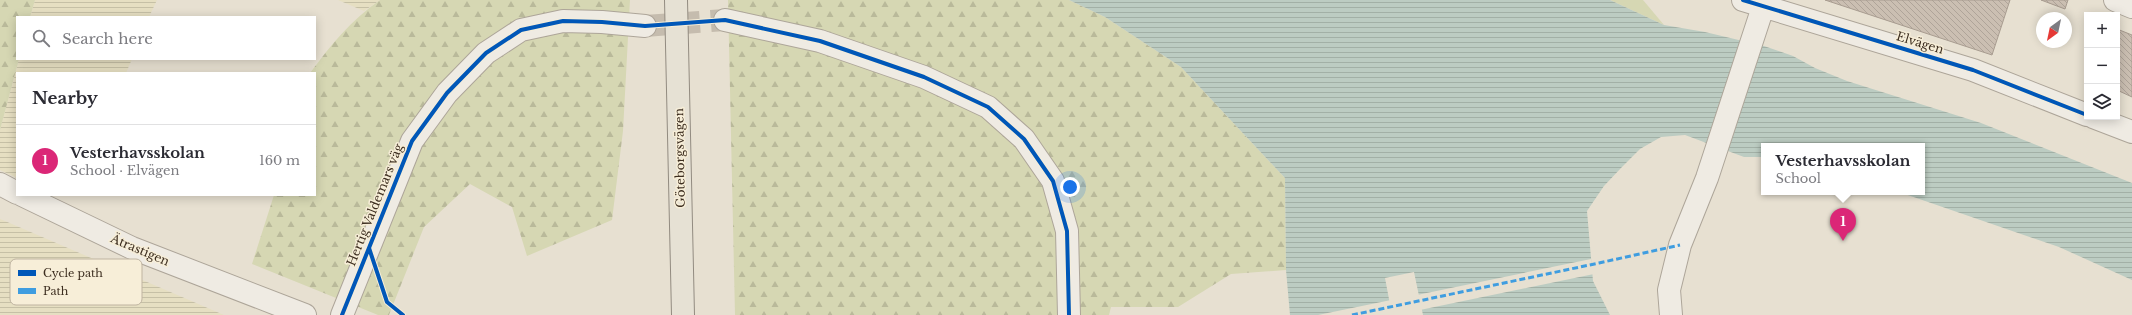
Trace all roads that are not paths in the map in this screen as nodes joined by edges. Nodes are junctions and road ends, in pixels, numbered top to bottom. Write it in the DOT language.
graph roads {
  1 [pos="676,0"];
  2 [pos="2115,0"];
  3 [pos="1753,3"];
  4 [pos="2132,7"];
  5 [pos="725,20"];
  6 [pos="645,26"];
  7 [pos="2084,114"];
  8 [pos="2101,120"];
  9 [pos="2132,132"];
  10 [pos="0,184"];
  11 [pos="16,192"];
  12 [pos="24,196"];
  13 [pos="305,315"];
  14 [pos="342,315"];
  15 [pos="683,315"];
  16 [pos="1069,315"];
  17 [pos="1671,315"];
  1 -- 15 [label="main road, Göteborgsvägen"];
  2 -- 4 [label="street"];
  3 -- 7 [label="street, Elvägen"];
  3 -- 17 [label="street, Elvägen"];
  5 -- 16 [label="street"];
  6 -- 14 [label="street, Hertig Valdemars väg"];
  8 -- 9 [label="street"];
  10 -- 11 [label="street"];
  12 -- 13 [label="street, Ätrastigen"];
}
